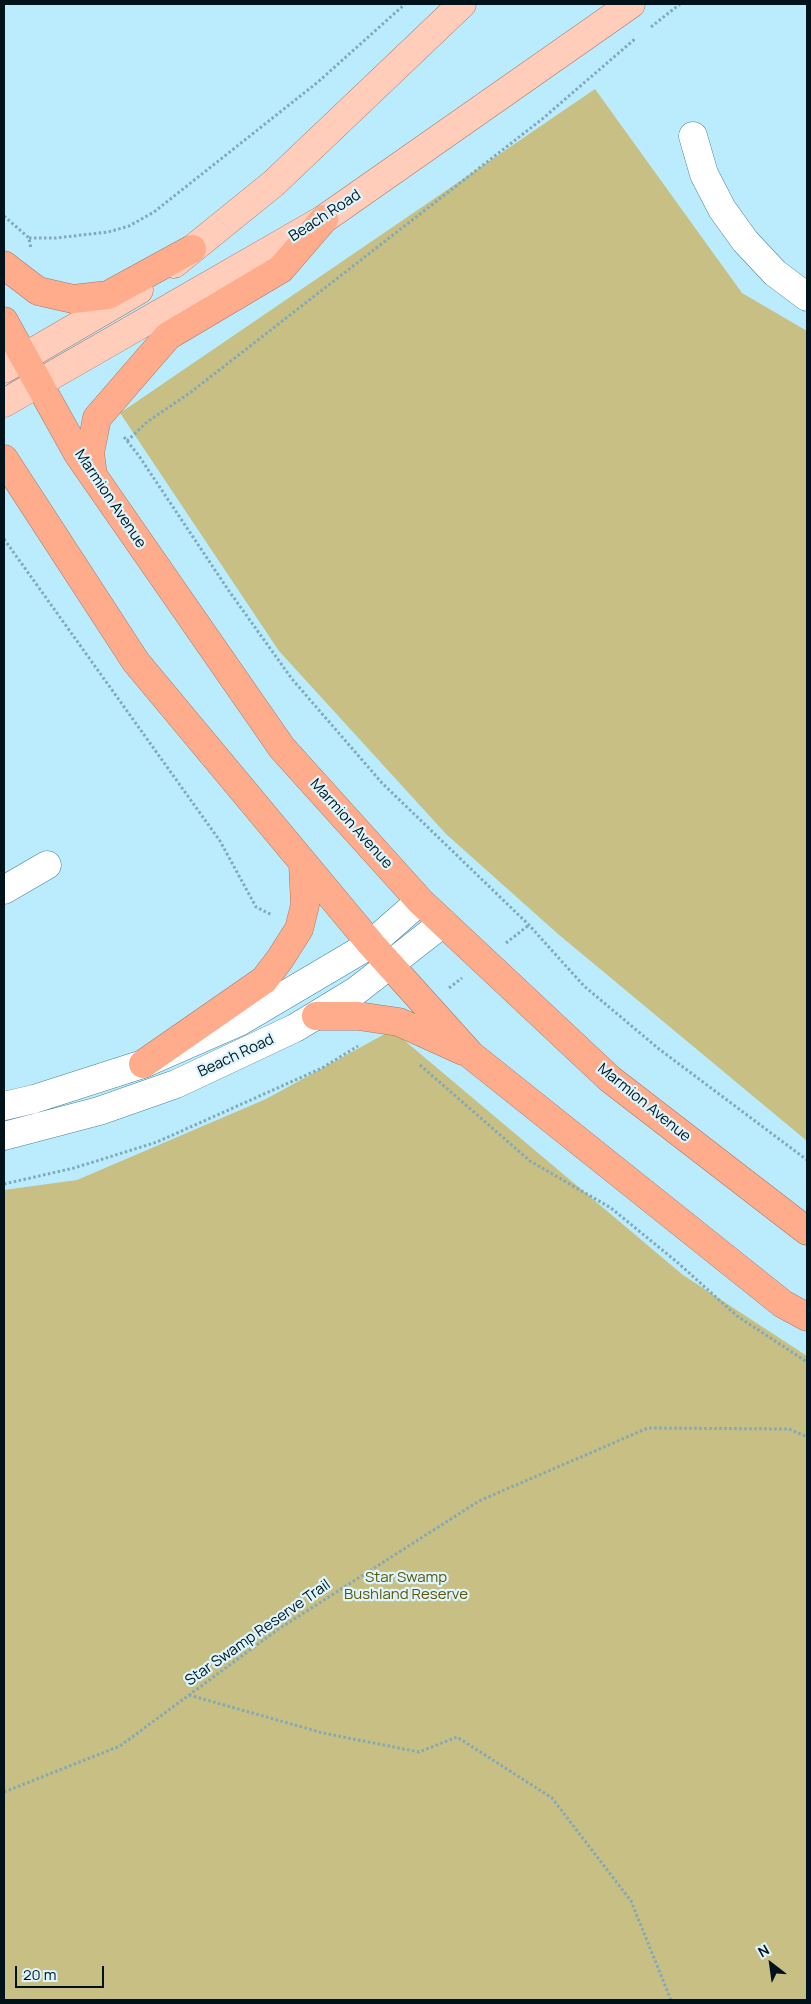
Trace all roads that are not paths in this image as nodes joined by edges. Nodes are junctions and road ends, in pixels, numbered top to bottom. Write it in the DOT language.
graph roads {
  1 [pos="462,4"];
  2 [pos="631,4"];
  3 [pos="693,136"];
  4 [pos="324,219"];
  5 [pos="192,249"];
  6 [pos="4,265"];
  7 [pos="807,297"];
  8 [pos="4,321"];
  9 [pos="14,363"];
  10 [pos="38,384"];
  11 [pos="4,404"];
  12 [pos="4,459"];
  13 [pos="93,475"];
  14 [pos="303,864"];
  15 [pos="47,865"];
  16 [pos="4,890"];
  17 [pos="420,901"];
  18 [pos="443,923"];
  19 [pos="371,944"];
  20 [pos="390,966"];
  21 [pos="316,1016"];
  22 [pos="471,1055"];
  23 [pos="143,1064"];
  24 [pos="4,1106"];
  25 [pos="4,1136"];
  26 [pos="807,1231"];
  27 [pos="807,1316"];
  1 -- 5 [label="main road"];
  2 -- 4 [label="main road, Beach Road"];
  3 -- 7 [label="main road"];
  4 -- 10 [label="main road, Beach Road"];
  4 -- 13 [label="highway"];
  5 -- 6 [label="highway"];
  5 -- 9 [label="main road"];
  8 -- 9 [label="highway, Marmion Avenue"];
  9 -- 10 [label="highway, Marmion Avenue"];
  10 -- 11 [label="main road, Beach Road"];
  10 -- 13 [label="highway, Marmion Avenue"];
  12 -- 14 [label="highway"];
  13 -- 17 [label="highway, Marmion Avenue"];
  14 -- 19 [label="highway"];
  14 -- 23 [label="highway"];
  15 -- 16 [label="main road"];
  17 -- 18 [label="highway, Marmion Avenue"];
  17 -- 19 [label="main road, Beach Road"];
  18 -- 20 [label="main road, Beach Road"];
  18 -- 26 [label="highway, Marmion Avenue"];
  19 -- 20 [label="highway"];
  19 -- 23 [label="main road, Beach Road"];
  20 -- 21 [label="main road, Beach Road"];
  20 -- 22 [label="highway"];
  21 -- 22 [label="highway"];
  21 -- 25 [label="main road, Beach Road"];
  22 -- 27 [label="highway"];
  23 -- 24 [label="main road, Beach Road"];
}
